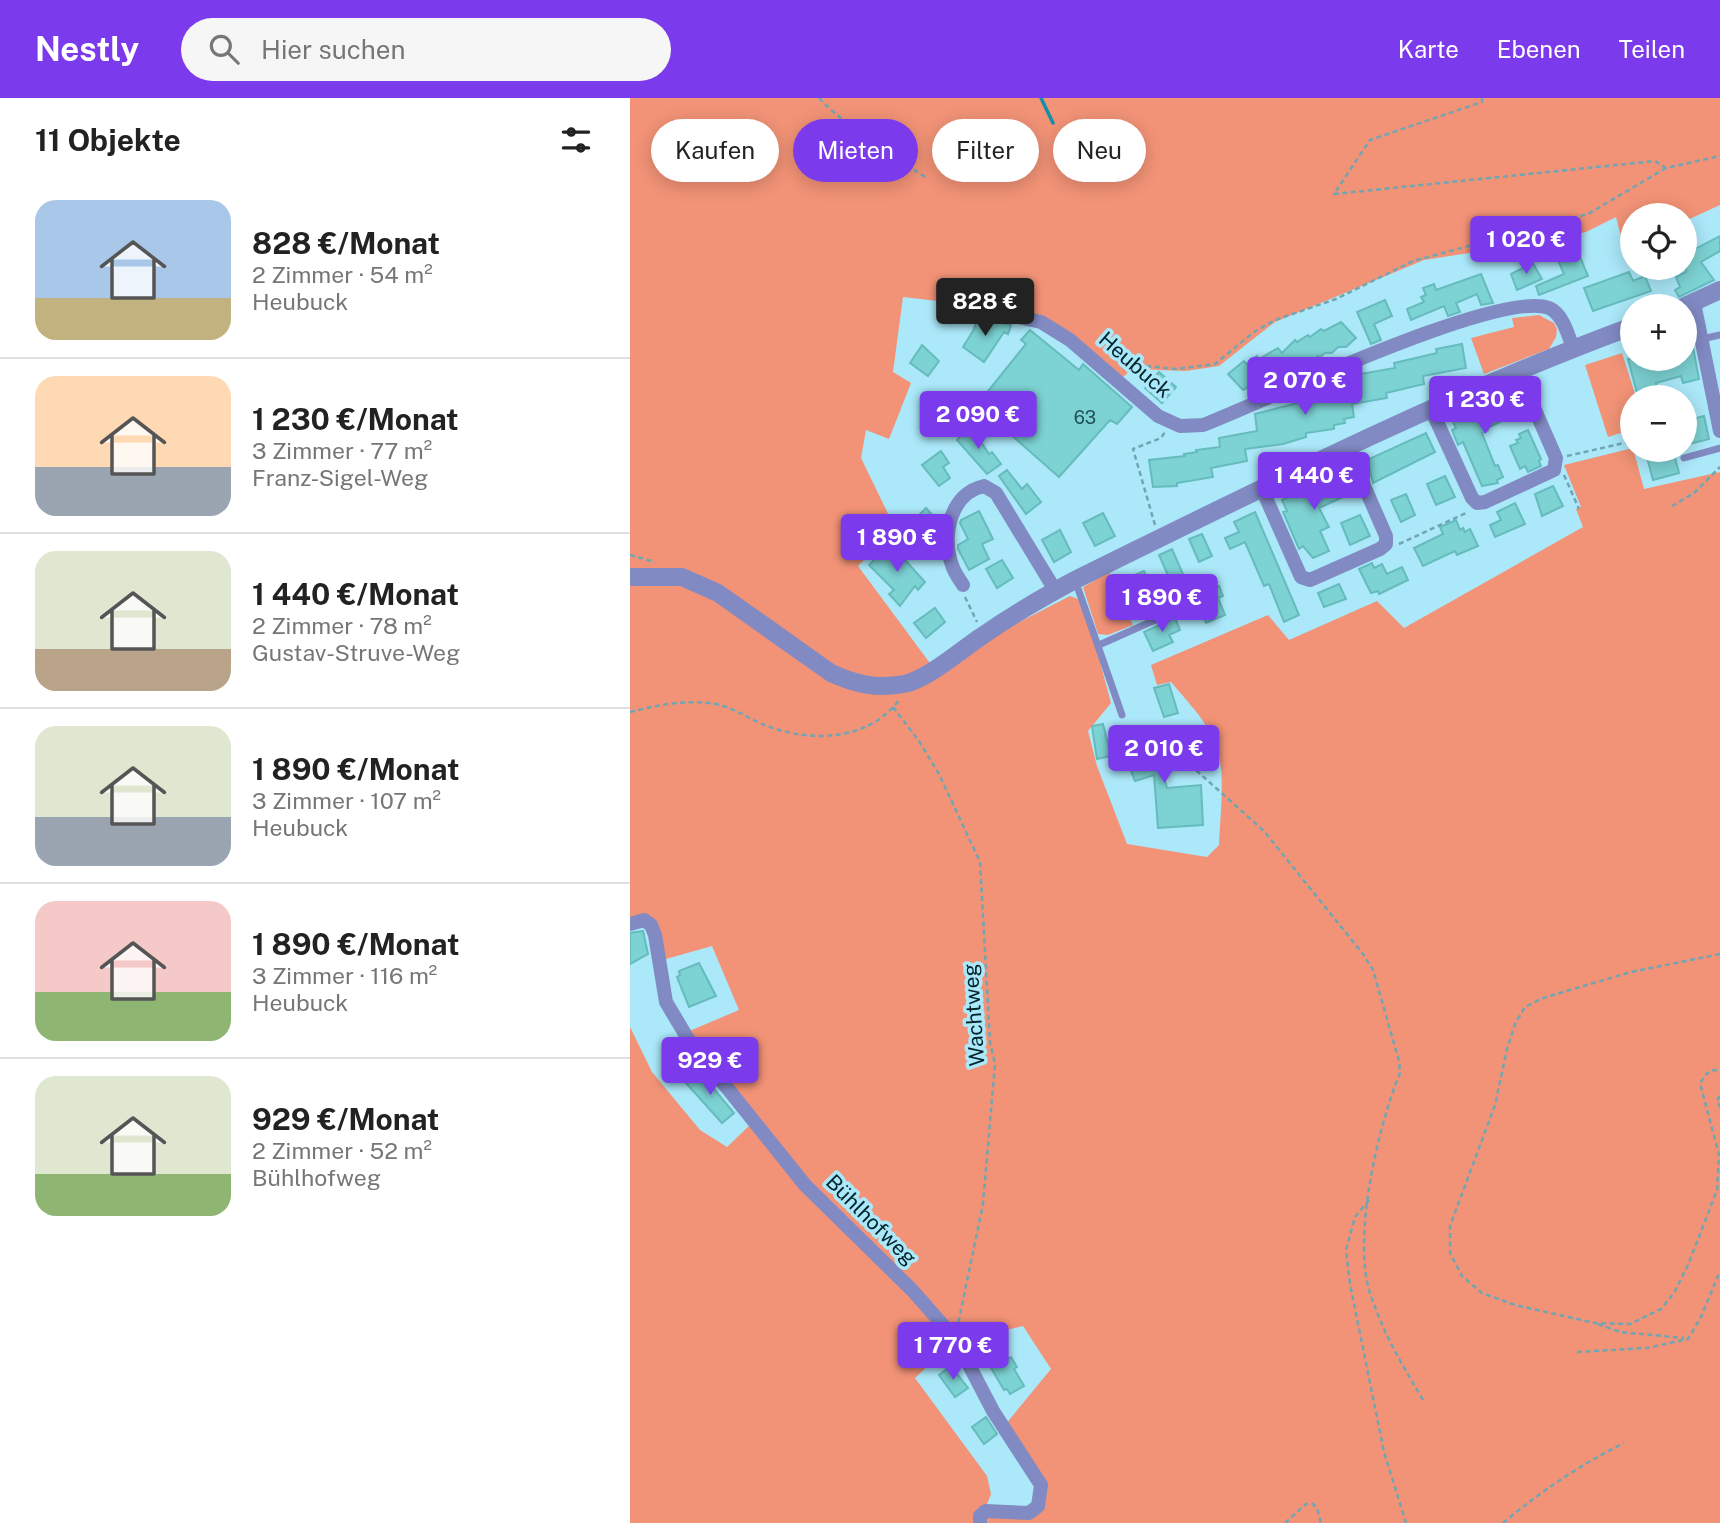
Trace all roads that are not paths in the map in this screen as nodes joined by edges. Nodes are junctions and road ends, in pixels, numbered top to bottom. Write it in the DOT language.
graph roads {
  1 [pos="1720,290"];
  2 [pos="1697,302"];
  3 [pos="961,304"];
  4 [pos="1697,325"];
  5 [pos="1620,331"];
  6 [pos="1720,335"];
  7 [pos="1702,339"];
  8 [pos="1573,348"];
  9 [pos="1518,371"];
  10 [pos="1432,411"];
  11 [pos="1720,431"];
  12 [pos="1720,448"];
  13 [pos="1348,449"];
  14 [pos="1697,454"];
  15 [pos="1262,489"];
  16 [pos="630,577"];
  17 [pos="1074,580"];
  18 [pos="963,585"];
  19 [pos="1055,590"];
  20 [pos="1209,596"];
  21 [pos="1099,645"];
  22 [pos="1122,715"];
  23 [pos="630,924"];
  24 [pos="980,1523"];
  1 -- 2 [label="street"];
  3 -- 8 [label="street, Heubuck"];
  4 -- 7 [label="street"];
  5 -- 8 [label="street"];
  6 -- 7 [label="lane"];
  7 -- 11 [label="street"];
  8 -- 9 [label="street"];
  9 -- 10 [label="street"];
  9 -- 10 [label="street"];
  10 -- 13 [label="street"];
  12 -- 14 [label="lane"];
  13 -- 15 [label="street"];
  13 -- 15 [label="street"];
  15 -- 17 [label="street"];
  16 -- 19 [label="street"];
  17 -- 19 [label="street"];
  17 -- 21 [label="lane"];
  18 -- 19 [label="street"];
  20 -- 21 [label="lane"];
  21 -- 22 [label="lane"];
  23 -- 24 [label="street, Bühlhofweg"];
}
